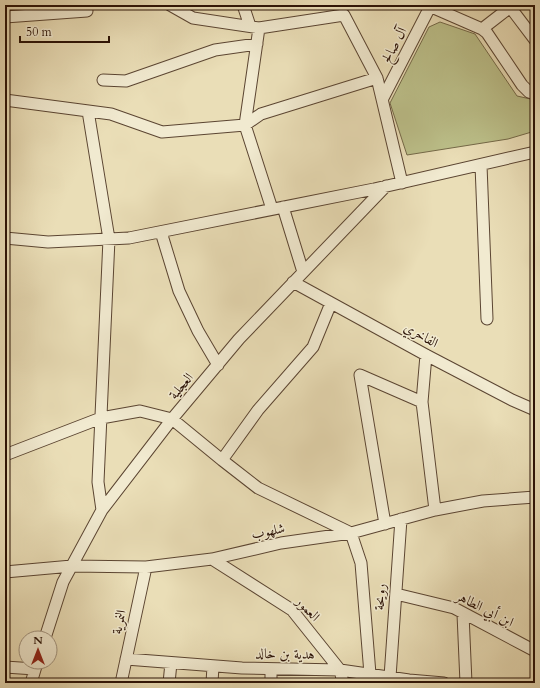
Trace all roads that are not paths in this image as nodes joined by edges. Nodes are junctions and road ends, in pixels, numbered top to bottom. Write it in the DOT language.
graph roads {
  1 [pos="170,5"];
  2 [pos="243,5"];
  3 [pos="429,6"];
  4 [pos="512,6"];
  5 [pos="87,12"];
  6 [pos="5,17"];
  7 [pos="255,27"];
  8 [pos="482,29"];
  9 [pos="535,40"];
  10 [pos="257,44"];
  11 [pos="377,78"];
  12 [pos="104,80"];
  13 [pos="535,94"];
  14 [pos="383,98"];
  15 [pos="5,100"];
  16 [pos="88,110"];
  17 [pos="245,125"];
  18 [pos="535,152"];
  19 [pos="481,164"];
  20 [pos="402,182"];
  21 [pos="386,186"];
  22 [pos="283,207"];
  23 [pos="272,209"];
  24 [pos="161,232"];
  25 [pos="5,238"];
  26 [pos="109,239"];
  27 [pos="303,272"];
  28 [pos="293,282"];
  29 [pos="331,303"];
  30 [pos="487,319"];
  31 [pos="426,355"];
  32 [pos="218,365"];
  33 [pos="422,402"];
  34 [pos="535,410"];
  35 [pos="101,418"];
  36 [pos="172,419"];
  37 [pos="5,455"];
  38 [pos="222,460"];
  39 [pos="535,497"];
  40 [pos="102,510"];
  41 [pos="434,510"];
  42 [pos="401,519"];
  43 [pos="385,524"];
  44 [pos="351,533"];
  45 [pos="212,559"];
  46 [pos="72,566"];
  47 [pos="146,567"];
  48 [pos="5,572"];
  49 [pos="396,594"];
  50 [pos="463,614"];
  51 [pos="48,630"];
  52 [pos="535,652"];
  53 [pos="126,659"];
  54 [pos="171,663"];
  55 [pos="213,666"];
  56 [pos="5,667"];
  57 [pos="18,667"];
  58 [pos="271,669"];
  59 [pos="35,670"];
  60 [pos="340,670"];
  61 [pos="370,674"];
  62 [pos="390,677"];
  63 [pos="31,683"];
  64 [pos="121,683"];
  65 [pos="169,683"];
  66 [pos="212,683"];
  67 [pos="270,683"];
  68 [pos="343,683"];
  69 [pos="444,683"];
  70 [pos="466,683"];
  1 -- 7 [label="street"];
  2 -- 7 [label="street"];
  3 -- 8 [label="street"];
  3 -- 14 [label="street, آل صالح"];
  4 -- 8 [label="street"];
  4 -- 9 [label="street"];
  5 -- 6 [label="street"];
  7 -- 10 [label="street"];
  7 -- 11 [label="street"];
  8 -- 13 [label="street"];
  10 -- 12 [label="street"];
  10 -- 17 [label="street"];
  11 -- 14 [label="street"];
  11 -- 17 [label="street"];
  14 -- 20 [label="street"];
  15 -- 16 [label="street"];
  16 -- 17 [label="street"];
  16 -- 26 [label="street"];
  17 -- 23 [label="street"];
  18 -- 19 [label="street"];
  19 -- 20 [label="street"];
  19 -- 30 [label="street"];
  20 -- 21 [label="street"];
  21 -- 22 [label="street"];
  21 -- 27 [label="street, العجلية"];
  22 -- 23 [label="street"];
  22 -- 27 [label="street"];
  23 -- 24 [label="street"];
  24 -- 26 [label="street"];
  24 -- 32 [label="street"];
  25 -- 26 [label="street"];
  26 -- 35 [label="street"];
  27 -- 28 [label="street, العجلية"];
  28 -- 29 [label="street, الفاخري"];
  28 -- 32 [label="street, العجلية"];
  29 -- 31 [label="street, الفاخري"];
  29 -- 38 [label="street"];
  31 -- 33 [label="street"];
  31 -- 34 [label="street, الفاخري"];
  32 -- 36 [label="street, العجلية"];
  33 -- 41 [label="street"];
  33 -- 43 [label="street"];
  35 -- 36 [label="street"];
  35 -- 37 [label="street"];
  35 -- 40 [label="street"];
  36 -- 38 [label="street"];
  36 -- 40 [label="street, العجلية"];
  38 -- 44 [label="street"];
  39 -- 41 [label="street, شلهوب"];
  40 -- 46 [label="street, العجلية"];
  41 -- 42 [label="street, شلهوب"];
  42 -- 43 [label="street, شلهوب"];
  42 -- 49 [label="street, رويحة"];
  43 -- 44 [label="street, شلهوب"];
  44 -- 45 [label="street, شلهوب"];
  44 -- 61 [label="street"];
  45 -- 47 [label="street, شلهوب"];
  45 -- 60 [label="street, العمور"];
  46 -- 47 [label="street, شلهوب"];
  46 -- 48 [label="street, شلهوب"];
  46 -- 51 [label="street, العجلية"];
  47 -- 53 [label="street, النمرية"];
  49 -- 50 [label="street, ابن أبي الطاهر"];
  49 -- 62 [label="street, رويحة"];
  50 -- 52 [label="street, ابن أبي الطاهر"];
  50 -- 70 [label="street"];
  53 -- 54 [label="street, هدية بن خالد"];
  53 -- 64 [label="street, النمرية"];
  54 -- 55 [label="street, هدية بن خالد"];
  54 -- 65 [label="street"];
  55 -- 58 [label="street, هدية بن خالد"];
  55 -- 66 [label="street"];
  56 -- 57 [label="street"];
  58 -- 60 [label="street, هدية بن خالد"];
  58 -- 67 [label="street"];
  59 -- 63 [label="street"];
  60 -- 61 [label="street, هدية بن خالد"];
  60 -- 68 [label="street, العمور"];
  61 -- 62 [label="street, هدية بن خالد"];
  62 -- 69 [label="street, هدية بن خالد"];
}
